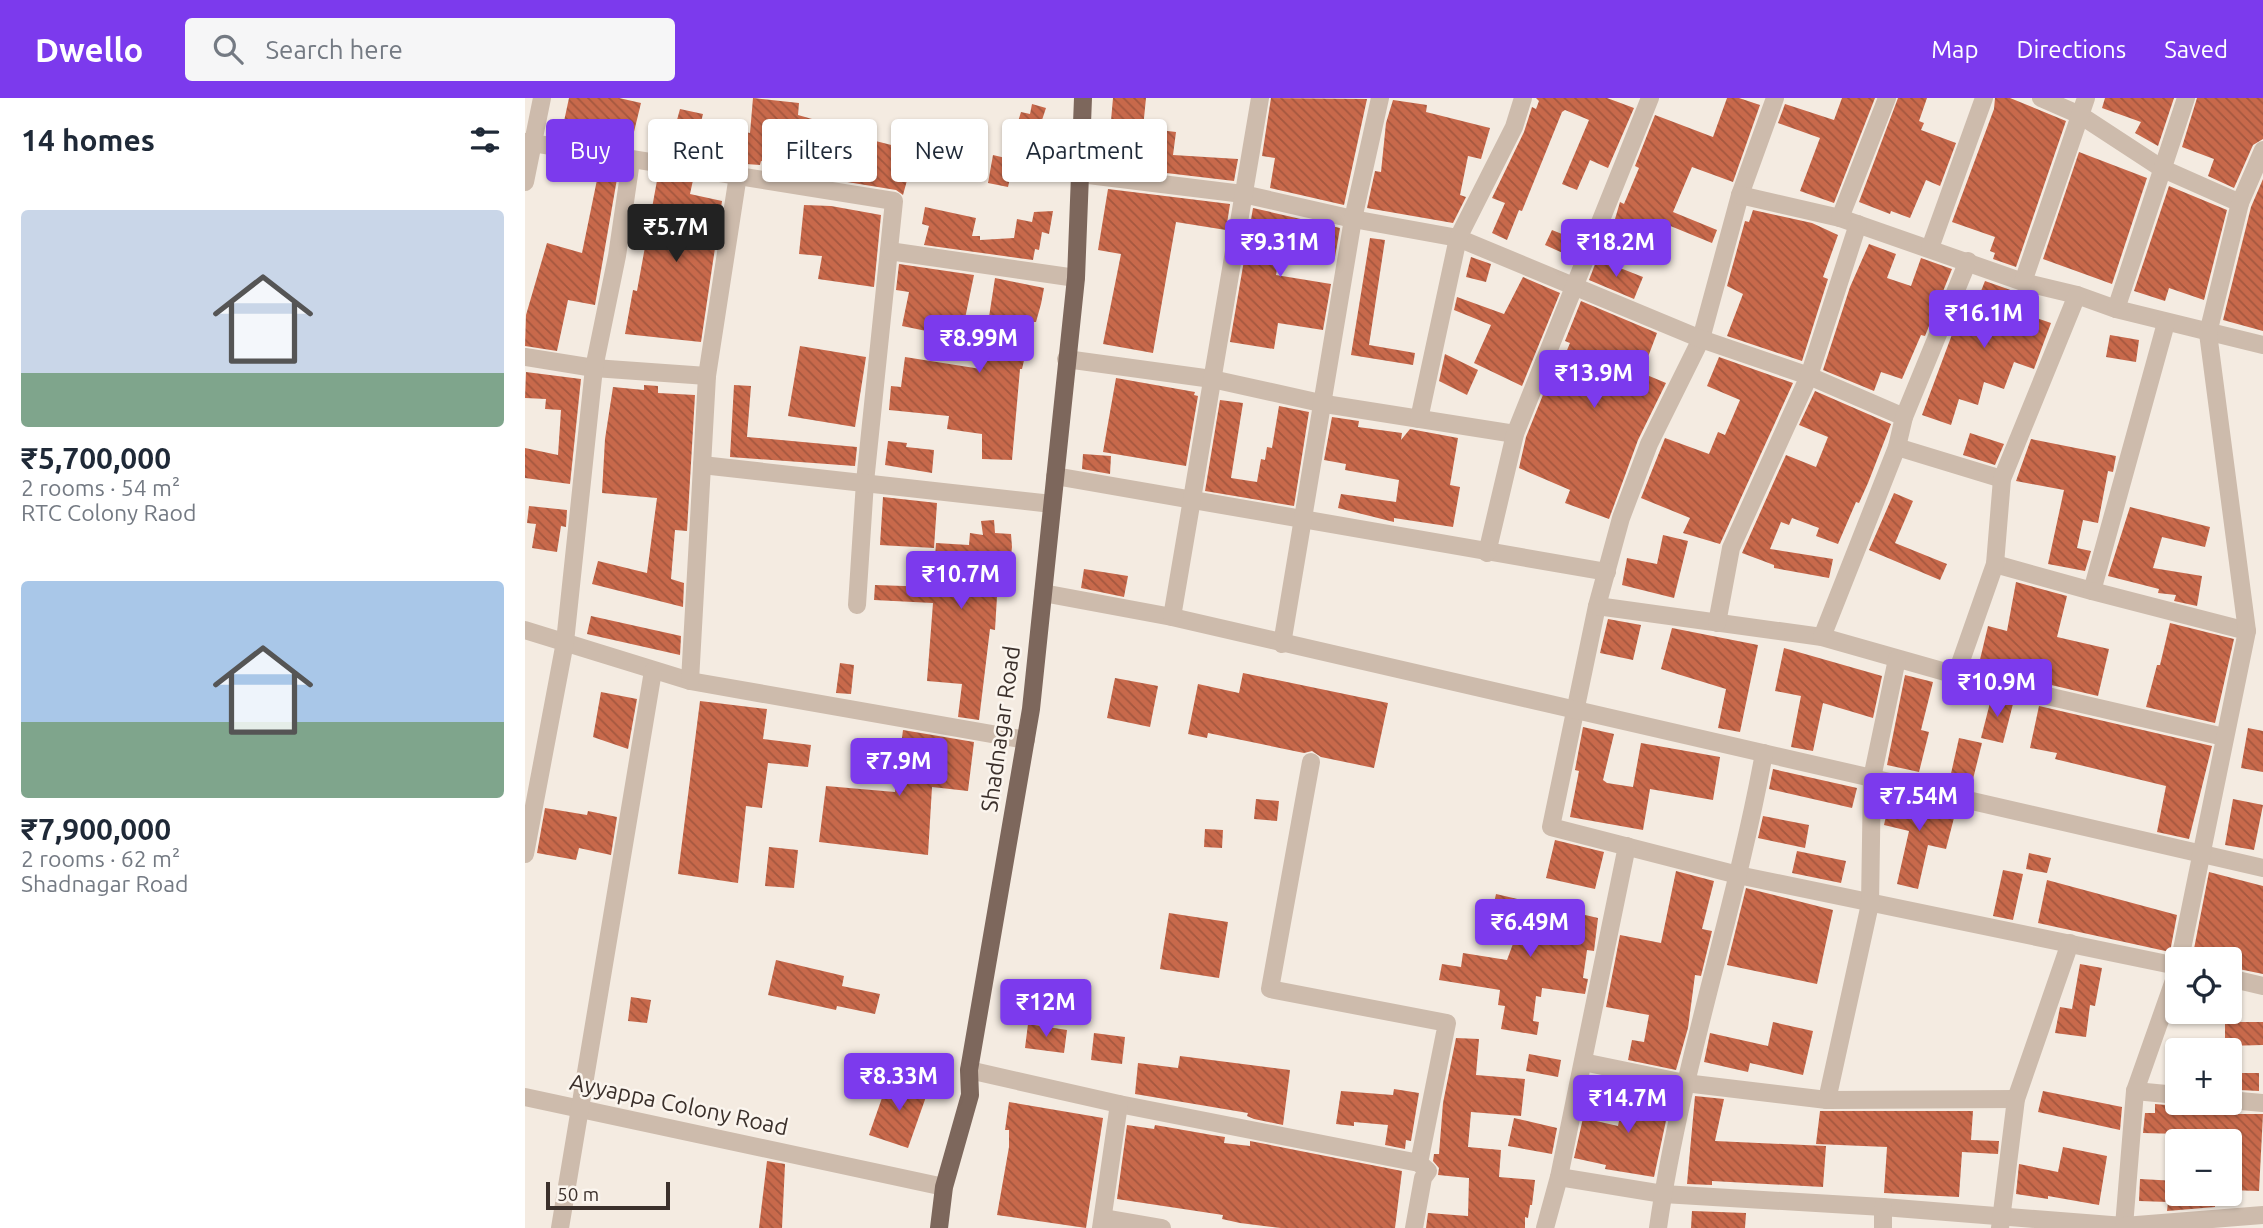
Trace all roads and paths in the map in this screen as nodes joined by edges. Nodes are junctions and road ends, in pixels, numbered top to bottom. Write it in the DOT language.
graph roads {
  1 [pos="542,98"];
  2 [pos="1260,98"];
  3 [pos="1380,98"];
  4 [pos="1523,98"];
  5 [pos="1650,98"];
  6 [pos="1775,98"];
  7 [pos="1887,98"];
  8 [pos="1984,98"];
  9 [pos="2041,98"];
  10 [pos="2086,98"];
  11 [pos="2186,98"];
  12 [pos="1085,100"];
  13 [pos="2080,116"];
  14 [pos="1084,119"];
  15 [pos="529,142"];
  16 [pos="2263,150"];
  17 [pos="2161,168"];
  18 [pos="748,178"];
  19 [pos="525,182"];
  20 [pos="628,182"];
  21 [pos="737,182"];
  22 [pos="1080,182"];
  23 [pos="1145,182"];
  24 [pos="1243,194"];
  25 [pos="1740,195"];
  26 [pos="2240,203"];
  27 [pos="1840,218"];
  28 [pos="1353,219"];
  29 [pos="1858,224"];
  30 [pos="1458,238"];
  31 [pos="1930,248"];
  32 [pos="889,251"];
  33 [pos="1968,261"];
  34 [pos="1076,278"];
  35 [pos="2023,282"];
  36 [pos="1576,287"];
  37 [pos="2077,295"];
  38 [pos="2116,309"];
  39 [pos="2166,323"];
  40 [pos="2208,334"];
  41 [pos="1701,339"];
  42 [pos="2263,345"];
  43 [pos="525,357"];
  44 [pos="1066,359"];
  45 [pos="594,368"];
  46 [pos="707,376"];
  47 [pos="1809,376"];
  48 [pos="1212,379"];
  49 [pos="1325,404"];
  50 [pos="1904,417"];
  51 [pos="1419,419"];
  52 [pos="1515,434"];
  53 [pos="1898,447"];
  54 [pos="702,466"];
  55 [pos="1055,476"];
  56 [pos="2002,480"];
  57 [pos="865,482"];
  58 [pos="1192,500"];
  59 [pos="1052,503"];
  60 [pos="1305,520"];
  61 [pos="1487,552"];
  62 [pos="1996,564"];
  63 [pos="1607,572"];
  64 [pos="2092,592"];
  65 [pos="1043,593"];
  66 [pos="857,605"];
  67 [pos="1597,606"];
  68 [pos="1171,617"];
  69 [pos="1717,624"];
  70 [pos="525,631"];
  71 [pos="2247,631"];
  72 [pos="1822,637"];
  73 [pos="565,642"];
  74 [pos="1282,644"];
  75 [pos="1898,659"];
  76 [pos="653,671"];
  77 [pos="1956,675"];
  78 [pos="690,681"];
  79 [pos="1574,708"];
  80 [pos="2224,737"];
  81 [pos="1026,740"];
  82 [pos="1764,753"];
  83 [pos="1311,762"];
  84 [pos="1872,778"];
  85 [pos="1627,846"];
  86 [pos="525,854"];
  87 [pos="2200,855"];
  88 [pos="2263,869"];
  89 [pos="1738,876"];
  90 [pos="1870,904"];
  91 [pos="2070,943"];
  92 [pos="2183,947"];
  93 [pos="2165,963"];
  94 [pos="2242,981"];
  95 [pos="2263,986"];
  96 [pos="2165,1006"];
  97 [pos="1583,1062"];
  98 [pos="969,1070"];
  99 [pos="1685,1083"];
  100 [pos="2135,1091"];
  101 [pos="2165,1094"];
  102 [pos="525,1097"];
  103 [pos="1827,1100"];
  104 [pos="2016,1100"];
  105 [pos="2242,1101"];
  106 [pos="2263,1103"];
  107 [pos="1119,1104"];
  108 [pos="581,1107"];
  109 [pos="1419,1163"];
  110 [pos="1559,1177"];
  111 [pos="944,1187"];
  112 [pos="1663,1194"];
  113 [pos="1883,1207"];
  114 [pos="2263,1215"];
  115 [pos="2000,1222"];
  116 [pos="1103,1223"];
  117 [pos="2124,1226"];
  118 [pos="560,1228"];
  119 [pos="939,1228"];
  120 [pos="1162,1228"];
  121 [pos="1414,1228"];
  122 [pos="1545,1228"];
  123 [pos="1658,1228"];
  124 [pos="1883,1228"];
  1 -- 15 [label="street"];
  2 -- 24 [label="street"];
  3 -- 28 [label="street"];
  4 -- 30 [label="street"];
  5 -- 36 [label="street"];
  6 -- 25 [label="street"];
  7 -- 27 [label="street"];
  8 -- 31 [label="street"];
  9 -- 13 [label="street"];
  10 -- 13 [label="street"];
  11 -- 17 [label="street"];
  12 -- 14 [label="main road, Shadnagar Road"];
  13 -- 17 [label="street"];
  13 -- 35 [label="street"];
  15 -- 19 [label="street"];
  16 -- 26 [label="street"];
  17 -- 26 [label="street"];
  17 -- 38 [label="street"];
  18 -- 32 [label="street"];
  20 -- 45 [label="street"];
  21 -- 46 [label="street"];
  22 -- 34 [label="main road, Shadnagar Road"];
  23 -- 24 [label="street"];
  24 -- 28 [label="street"];
  24 -- 48 [label="street"];
  25 -- 27 [label="street"];
  25 -- 41 [label="street"];
  26 -- 40 [label="street"];
  27 -- 29 [label="street"];
  28 -- 30 [label="street"];
  28 -- 49 [label="street"];
  29 -- 31 [label="street"];
  29 -- 47 [label="street"];
  30 -- 36 [label="street"];
  30 -- 51 [label="street"];
  31 -- 33 [label="street"];
  32 -- 34 [label="street"];
  32 -- 57 [label="street"];
  33 -- 35 [label="street"];
  33 -- 50 [label="street"];
  34 -- 44 [label="main road, Shadnagar Road"];
  35 -- 37 [label="street"];
  36 -- 41 [label="street"];
  36 -- 52 [label="street"];
  37 -- 38 [label="street"];
  37 -- 56 [label="street"];
  38 -- 39 [label="street"];
  39 -- 40 [label="street"];
  39 -- 64 [label="street"];
  40 -- 42 [label="street"];
  40 -- 71 [label="street"];
  41 -- 47 [label="street"];
  41 -- 63 [label="street"];
  43 -- 45 [label="street"];
  44 -- 48 [label="street"];
  44 -- 55 [label="main road, Shadnagar Road"];
  45 -- 46 [label="street"];
  45 -- 73 [label="street"];
  46 -- 54 [label="street"];
  47 -- 50 [label="street"];
  47 -- 69 [label="street"];
  48 -- 49 [label="street"];
  48 -- 58 [label="street"];
  49 -- 51 [label="street"];
  49 -- 60 [label="street"];
  50 -- 53 [label="street"];
  51 -- 52 [label="street"];
  52 -- 61 [label="street"];
  53 -- 56 [label="street"];
  53 -- 72 [label="street"];
  54 -- 57 [label="street"];
  54 -- 78 [label="street"];
  55 -- 58 [label="street"];
  55 -- 59 [label="main road, Shadnagar Road"];
  56 -- 62 [label="street"];
  57 -- 59 [label="street"];
  57 -- 66 [label="street"];
  58 -- 60 [label="street"];
  58 -- 68 [label="street"];
  59 -- 65 [label="main road, Shadnagar Road"];
  60 -- 61 [label="street"];
  60 -- 74 [label="street"];
  61 -- 63 [label="street"];
  62 -- 64 [label="street"];
  62 -- 77 [label="street"];
  63 -- 67 [label="street"];
  64 -- 71 [label="street"];
  65 -- 68 [label="street"];
  65 -- 81 [label="main road, Shadnagar Road"];
  67 -- 69 [label="street"];
  67 -- 79 [label="street"];
  68 -- 74 [label="street"];
  69 -- 72 [label="street"];
  70 -- 73 [label="street"];
  71 -- 80 [label="street"];
  72 -- 75 [label="street"];
  73 -- 76 [label="street"];
  73 -- 86 [label="street"];
  74 -- 79 [label="street"];
  75 -- 77 [label="street"];
  75 -- 84 [label="street"];
  76 -- 78 [label="street"];
  76 -- 108 [label="street"];
  77 -- 80 [label="street"];
  78 -- 81 [label="street"];
  79 -- 82 [label="street"];
  79 -- 85 [label="street"];
  80 -- 87 [label="street"];
  81 -- 98 [label="main road, Shadnagar Road"];
  82 -- 84 [label="street"];
  82 -- 89 [label="street"];
  83 -- 109 [label="street"];
  84 -- 87 [label="street"];
  84 -- 90 [label="street"];
  85 -- 89 [label="street"];
  85 -- 97 [label="street"];
  87 -- 88 [label="street"];
  87 -- 92 [label="street"];
  89 -- 90 [label="street"];
  89 -- 99 [label="street"];
  90 -- 91 [label="street"];
  90 -- 103 [label="street"];
  91 -- 93 [label="street"];
  91 -- 104 [label="street"];
  94 -- 95 [label="street"];
  96 -- 100 [label="street"];
  97 -- 99 [label="street"];
  97 -- 110 [label="street"];
  98 -- 107 [label="street"];
  98 -- 111 [label="main road, Shadnagar Road"];
  99 -- 103 [label="street"];
  99 -- 112 [label="street"];
  100 -- 101 [label="street"];
  100 -- 117 [label="street"];
  102 -- 108 [label="street, Ayyappa Colony Road"];
  103 -- 104 [label="street"];
  104 -- 115 [label="street"];
  105 -- 106 [label="street"];
  107 -- 109 [label="street"];
  107 -- 116 [label="street"];
  108 -- 111 [label="street, Ayyappa Colony Road"];
  108 -- 118 [label="street"];
  109 -- 121 [label="street"];
  110 -- 112 [label="street"];
  110 -- 122 [label="street"];
  111 -- 119 [label="main road, Shadnagar Road"];
  112 -- 113 [label="street"];
  112 -- 123 [label="street"];
  113 -- 115 [label="street"];
  113 -- 124 [label="street"];
  114 -- 117 [label="street"];
  115 -- 117 [label="street"];
  116 -- 120 [label="street"];
}
